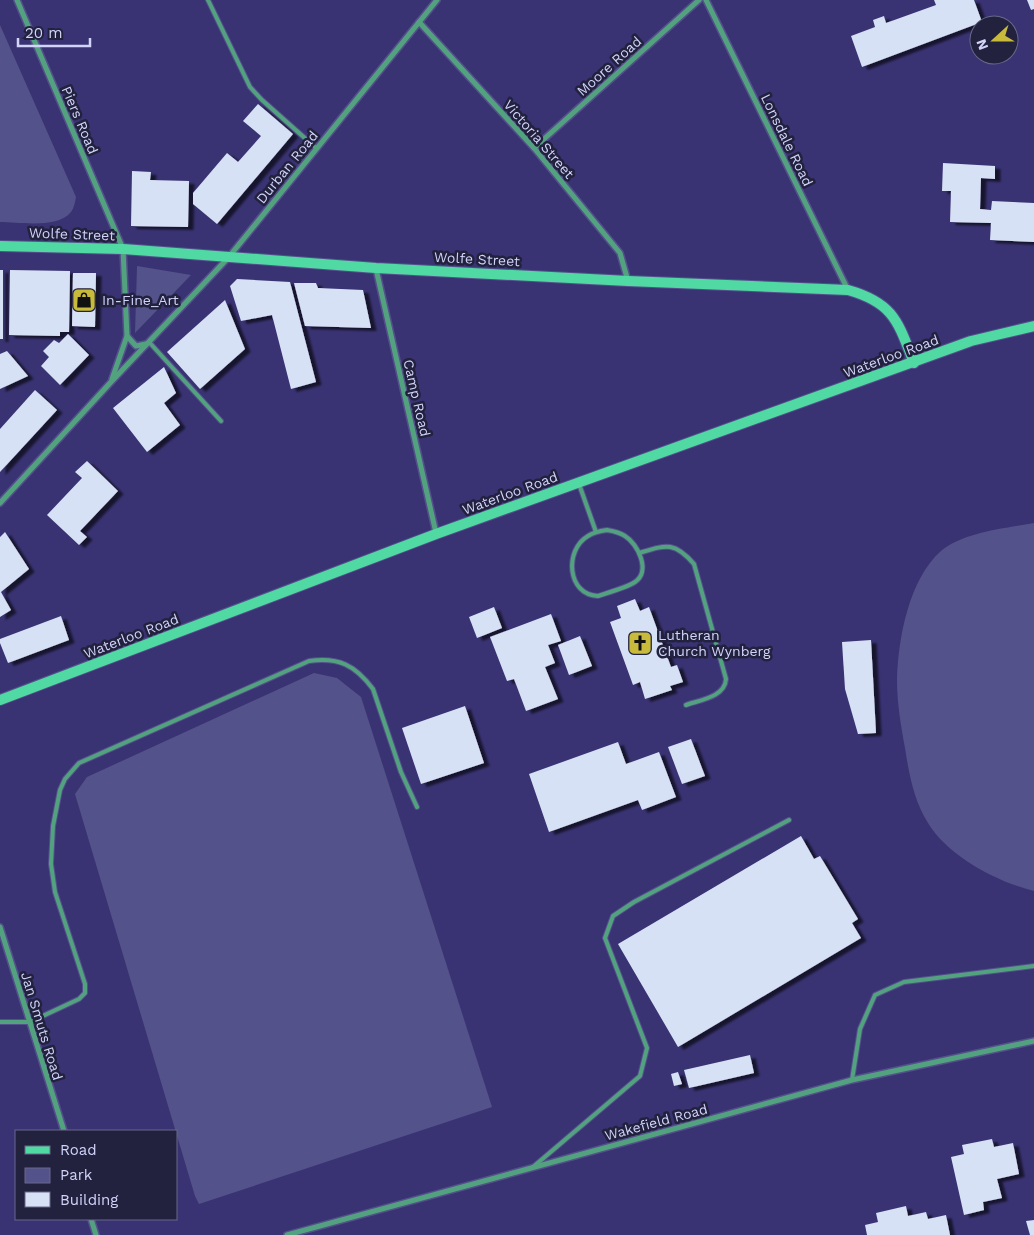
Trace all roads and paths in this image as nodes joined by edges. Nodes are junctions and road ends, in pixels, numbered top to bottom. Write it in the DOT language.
graph roads {
  1 [pos="17,0"];
  2 [pos="208,0"];
  3 [pos="437,0"];
  4 [pos="699,0"];
  5 [pos="706,0"];
  6 [pos="419,22"];
  7 [pos="316,148"];
  8 [pos="534,148"];
  9 [pos="0,246"];
  10 [pos="123,249"];
  11 [pos="228,258"];
  12 [pos="376,268"];
  13 [pos="628,281"];
  14 [pos="848,290"];
  15 [pos="1034,326"];
  16 [pos="127,336"];
  17 [pos="149,342"];
  18 [pos="914,362"];
  19 [pos="111,382"];
  20 [pos="220,421"];
  21 [pos="578,483"];
  22 [pos="0,504"];
  23 [pos="596,532"];
  24 [pos="436,534"];
  25 [pos="639,553"];
  26 [pos="0,700"];
  27 [pos="686,705"];
  28 [pos="417,807"];
  29 [pos="789,820"];
  30 [pos="0,927"];
  31 [pos="1034,966"];
  32 [pos="0,1022"];
  33 [pos="30,1022"];
  34 [pos="1034,1041"];
  35 [pos="852,1080"];
  36 [pos="64,1130"];
  37 [pos="531,1168"];
  38 [pos="91,1220"];
  39 [pos="96,1235"];
  40 [pos="287,1235"];
  1 -- 10 [label="street, Piers Road"];
  2 -- 7 [label="lane"];
  3 -- 6 [label="street, Durban Road"];
  4 -- 8 [label="street, Moore Road"];
  5 -- 14 [label="street, Lonsdale Road"];
  6 -- 7 [label="street, Durban Road"];
  6 -- 8 [label="street, Victoria Street"];
  7 -- 11 [label="street, Durban Road"];
  8 -- 13 [label="street, Victoria Street"];
  9 -- 10 [label="main road, Wolfe Street"];
  10 -- 11 [label="main road, Wolfe Street"];
  10 -- 16 [label="street, Durban Road"];
  11 -- 12 [label="main road, Wolfe Street"];
  11 -- 17 [label="street, Durban Road"];
  12 -- 13 [label="main road, Wolfe Street"];
  12 -- 24 [label="street, Camp Road"];
  13 -- 14 [label="main road, Wolfe Street"];
  14 -- 18 [label="main road, Wolfe Street"];
  15 -- 18 [label="main road, Waterloo Road"];
  16 -- 17 [label="street"];
  16 -- 19 [label="street, Durban Road"];
  17 -- 19 [label="street, Durban Road"];
  17 -- 20 [label="lane"];
  18 -- 21 [label="main road, Waterloo Road"];
  19 -- 22 [label="street, Durban Road"];
  21 -- 23 [label="lane"];
  21 -- 24 [label="main road, Waterloo Road"];
  23 -- 25 [label="lane"];
  23 -- 25 [label="lane"];
  24 -- 26 [label="main road, Waterloo Road"];
  25 -- 27 [label="lane"];
  28 -- 33 [label="lane"];
  29 -- 37 [label="lane"];
  30 -- 33 [label="street, Jan Smuts Road"];
  31 -- 35 [label="lane"];
  32 -- 33 [label="lane"];
  33 -- 36 [label="street, Jan Smuts Road"];
  34 -- 35 [label="street, Wakefield Road"];
  35 -- 37 [label="street, Wakefield Road"];
  37 -- 40 [label="street, Wakefield Road"];
  38 -- 39 [label="street"];
}
